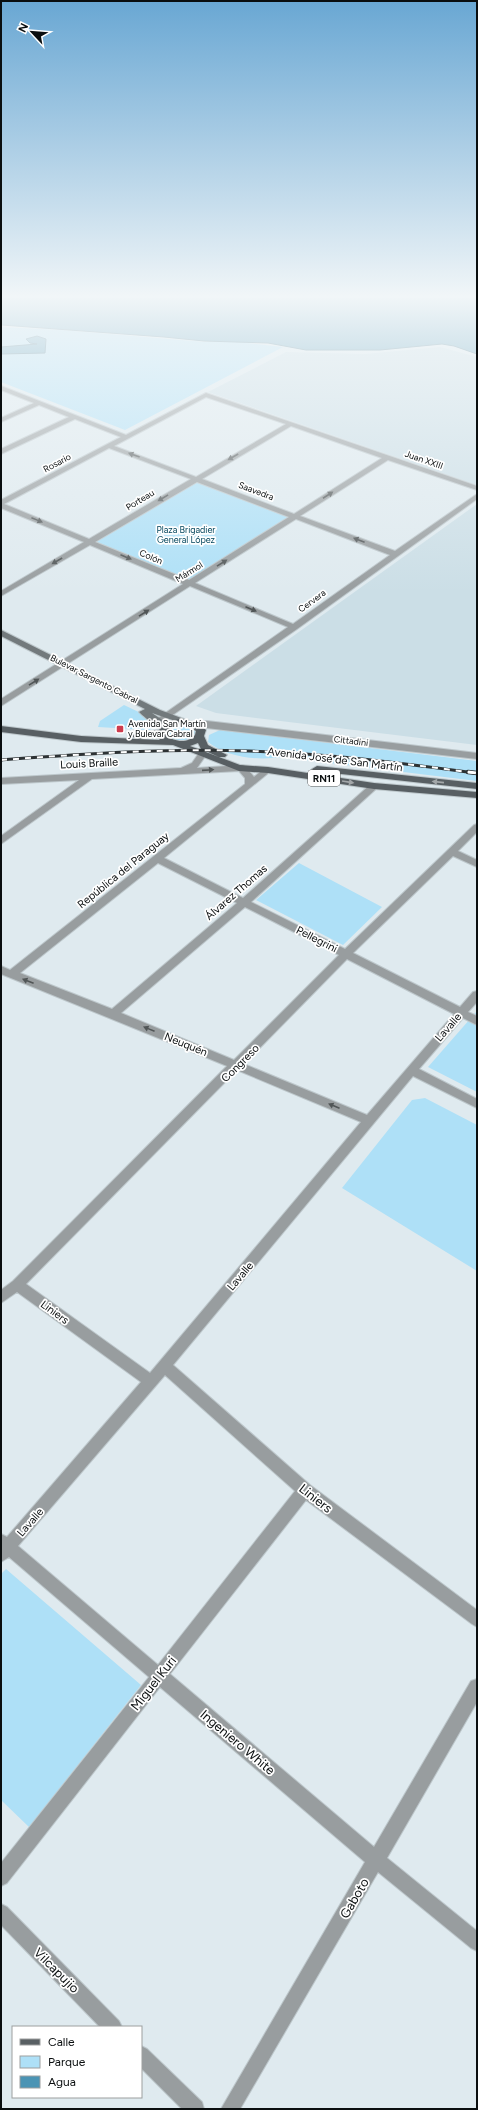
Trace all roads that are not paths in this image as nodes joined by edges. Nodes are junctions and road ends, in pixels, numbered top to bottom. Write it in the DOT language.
graph roads {
  1 [pos="22,396"];
  2 [pos="203,396"];
  3 [pos="210,396"];
  4 [pos="39,403"];
  5 [pos="74,417"];
  6 [pos="1,420"];
  7 [pos="291,424"];
  8 [pos="126,436"];
  9 [pos="109,446"];
  10 [pos="1,452"];
  11 [pos="388,457"];
  12 [pos="197,478"];
  13 [pos="477,488"];
  14 [pos="477,496"];
  15 [pos="1,504"];
  16 [pos="295,516"];
  17 [pos="90,542"];
  18 [pos="396,554"];
  19 [pos="189,584"];
  20 [pos="1,594"];
  21 [pos="294,627"];
  22 [pos="1,633"];
  23 [pos="1,641"];
  24 [pos="60,666"];
  25 [pos="1,703"];
  26 [pos="1,722"];
  27 [pos="190,723"];
  28 [pos="163,724"];
  29 [pos="225,726"];
  30 [pos="1,729"];
  31 [pos="200,735"];
  32 [pos="173,743"];
  33 [pos="202,755"];
  34 [pos="477,756"];
  35 [pos="240,768"];
  36 [pos="268,770"];
  37 [pos="178,772"];
  38 [pos="91,775"];
  39 [pos="1,781"];
  40 [pos="249,786"];
  41 [pos="374,786"];
  42 [pos="477,786"];
  43 [pos="477,795"];
  44 [pos="477,826"];
  45 [pos="1,841"];
  46 [pos="452,852"];
  47 [pos="157,858"];
  48 [pos="477,864"];
  49 [pos="244,902"];
  50 [pos="346,954"];
  51 [pos="4,972"];
  52 [pos="477,995"];
  53 [pos="460,1013"];
  54 [pos="113,1014"];
  55 [pos="477,1021"];
  56 [pos="237,1065"];
  57 [pos="411,1070"];
  58 [pos="477,1104"];
  59 [pos="370,1121"];
  60 [pos="17,1285"];
  61 [pos="1,1297"];
  62 [pos="164,1366"];
  63 [pos="150,1381"];
  64 [pos="305,1490"];
  65 [pos="4,1548"];
  66 [pos="477,1619"];
  67 [pos="159,1675"];
  68 [pos="477,1687"];
  69 [pos="376,1860"];
  70 [pos="1,1877"];
  71 [pos="1,1913"];
  72 [pos="477,1942"];
  73 [pos="112,2026"];
  74 [pos="142,2056"];
  75 [pos="195,2109"];
  76 [pos="230,2109"];
  1 -- 4 [label="street"];
  2 -- 8 [label="street, Rosario"];
  3 -- 7 [label="street, Juan XXIII"];
  4 -- 5 [label="street"];
  4 -- 6 [label="street"];
  5 -- 8 [label="street"];
  5 -- 10 [label="street"];
  7 -- 11 [label="street, Juan XXIII"];
  7 -- 12 [label="street, Porteau, one-way"];
  8 -- 9 [label="street, Rosario"];
  12 -- 9 [label="street, Saavedra, one-way"];
  9 -- 15 [label="street, Rosario"];
  11 -- 13 [label="street, Juan XXIII"];
  16 -- 11 [label="street, Mármol, one-way"];
  12 -- 16 [label="street, Saavedra"];
  12 -- 17 [label="street, Porteau, one-way"];
  14 -- 18 [label="street, Cervera"];
  15 -- 17 [label="street, Colón, one-way"];
  18 -- 16 [label="street, Saavedra, one-way"];
  19 -- 16 [label="street, Mármol, one-way"];
  17 -- 19 [label="street, Colón, one-way"];
  17 -- 20 [label="street, Porteau, one-way"];
  18 -- 21 [label="street, Cervera"];
  19 -- 21 [label="street, Colón, one-way"];
  24 -- 19 [label="street, Mármol, one-way"];
  21 -- 28 [label="street, Cervera"];
  22 -- 24 [label="main road, Bulevar Sargento Cabral"];
  23 -- 24 [label="main road, Bulevar Sargento Cabral"];
  25 -- 24 [label="street, Mármol, one-way"];
  24 -- 28 [label="main road, Bulevar Sargento Cabral"];
  26 -- 28 [label="main road"];
  27 -- 28 [label="main road"];
  27 -- 29 [label="street, Cittadini"];
  27 -- 31 [label="main road, RN11"];
  28 -- 32 [label="main road"];
  29 -- 31 [label="street, Cittadini"];
  29 -- 34 [label="street, Cittadini"];
  30 -- 32 [label="main road, Avenida José de San Martín / RN11"];
  31 -- 32 [label="main road"];
  42 -- 31 [label="main road, Avenida José de San Martín / RN11, one-way"];
  32 -- 33 [label="main road, Avenida José de San Martín / RN11"];
  33 -- 35 [label="main road, Avenida José de San Martín / RN11"];
  33 -- 37 [label="street, Louis Braille"];
  35 -- 36 [label="main road, Avenida José de San Martín / RN11"];
  37 -- 35 [label="street, Louis Braille, one-way"];
  35 -- 40 [label="street"];
  36 -- 40 [label="street, República del Paraguay"];
  36 -- 41 [label="main road, Avenida José de San Martín / RN11, one-way"];
  37 -- 38 [label="street, Louis Braille"];
  38 -- 39 [label="street, Louis Braille"];
  38 -- 45 [label="street"];
  40 -- 47 [label="street, República del Paraguay"];
  41 -- 43 [label="main road, Avenida José de San Martín / RN11"];
  41 -- 49 [label="street, Álvarez Thomas"];
  44 -- 46 [label="street, Congreso"];
  46 -- 48 [label="street"];
  46 -- 50 [label="street, Congreso"];
  47 -- 49 [label="street, Pellegrini"];
  47 -- 51 [label="street, República del Paraguay"];
  49 -- 50 [label="street, Pellegrini"];
  49 -- 54 [label="street, Álvarez Thomas"];
  50 -- 53 [label="street, Pellegrini"];
  50 -- 56 [label="street, Congreso"];
  54 -- 51 [label="street, Neuquén, one-way"];
  52 -- 53 [label="street, Lavalle"];
  53 -- 55 [label="street, Pellegrini"];
  53 -- 57 [label="street, Lavalle"];
  56 -- 54 [label="street, Neuquén, one-way"];
  59 -- 56 [label="street, Neuquén, one-way"];
  56 -- 60 [label="street, Congreso"];
  57 -- 58 [label="street"];
  57 -- 59 [label="street, Lavalle"];
  59 -- 62 [label="street, Lavalle"];
  60 -- 61 [label="street, Congreso"];
  60 -- 63 [label="street, Liniers"];
  62 -- 63 [label="street, Lavalle"];
  62 -- 64 [label="street, Liniers"];
  63 -- 65 [label="street, Lavalle"];
  64 -- 66 [label="street, Liniers"];
  64 -- 67 [label="street, Miguel Kuri"];
  65 -- 67 [label="street, Ingeniero White"];
  67 -- 69 [label="street, Ingeniero White"];
  67 -- 70 [label="street, Miguel Kuri"];
  68 -- 69 [label="street, Gaboto"];
  69 -- 72 [label="street, Ingeniero White"];
  69 -- 76 [label="street, Gaboto"];
  71 -- 73 [label="street, Vilcapujio"];
  74 -- 75 [label="street"];
}
